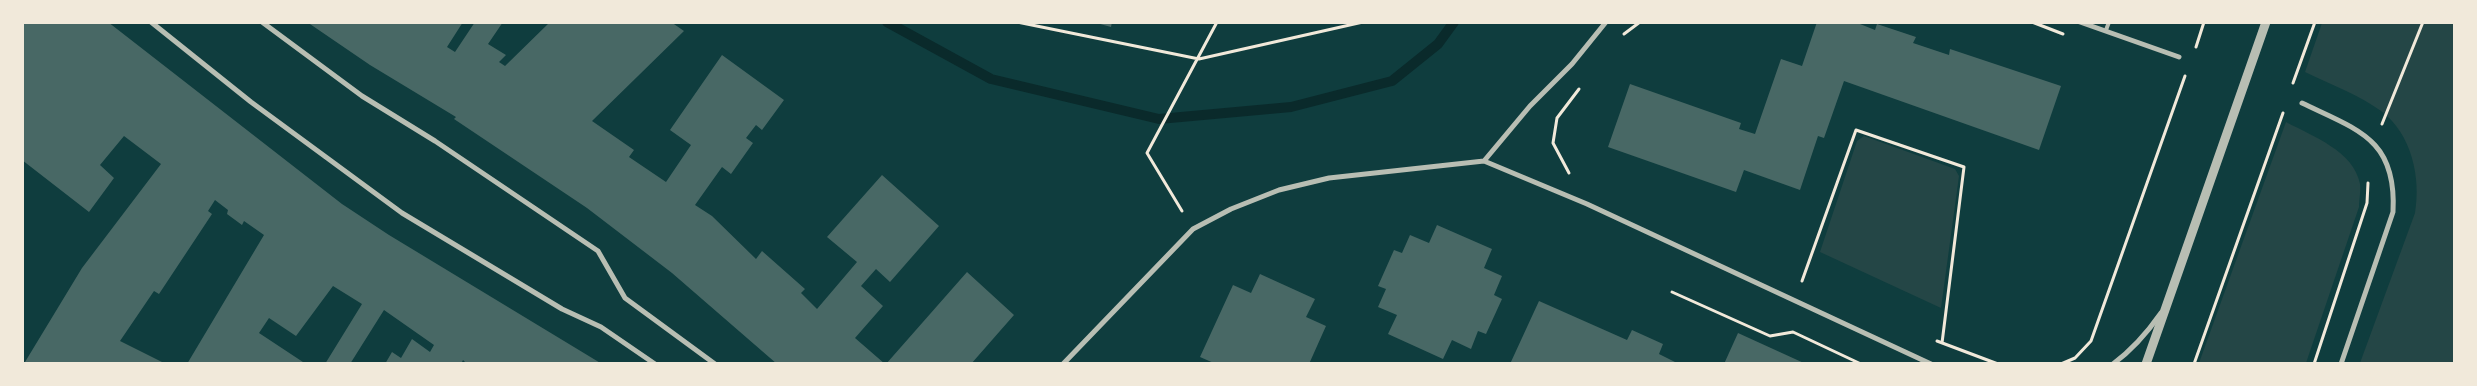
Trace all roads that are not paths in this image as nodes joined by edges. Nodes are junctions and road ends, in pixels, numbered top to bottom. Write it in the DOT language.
graph roads {
  1 [pos="152,22"];
  2 [pos="262,22"];
  3 [pos="1606,22"];
  4 [pos="2080,22"];
  5 [pos="2109,22"];
  6 [pos="2266,22"];
  7 [pos="2106,30"];
  8 [pos="2179,57"];
  9 [pos="2302,103"];
  10 [pos="1484,161"];
  11 [pos="2167,304"];
  12 [pos="655,364"];
  13 [pos="715,364"];
  14 [pos="1063,364"];
  15 [pos="1931,364"];
  16 [pos="2113,364"];
  17 [pos="2146,364"];
  18 [pos="2341,364"];
  1 -- 12 [label="street"];
  2 -- 13 [label="street"];
  3 -- 10 [label="street"];
  4 -- 7 [label="street"];
  5 -- 7 [label="lane"];
  6 -- 11 [label="street"];
  7 -- 8 [label="street"];
  9 -- 18 [label="street"];
  10 -- 14 [label="street"];
  10 -- 15 [label="street"];
  11 -- 16 [label="street"];
  11 -- 17 [label="street"];
}
